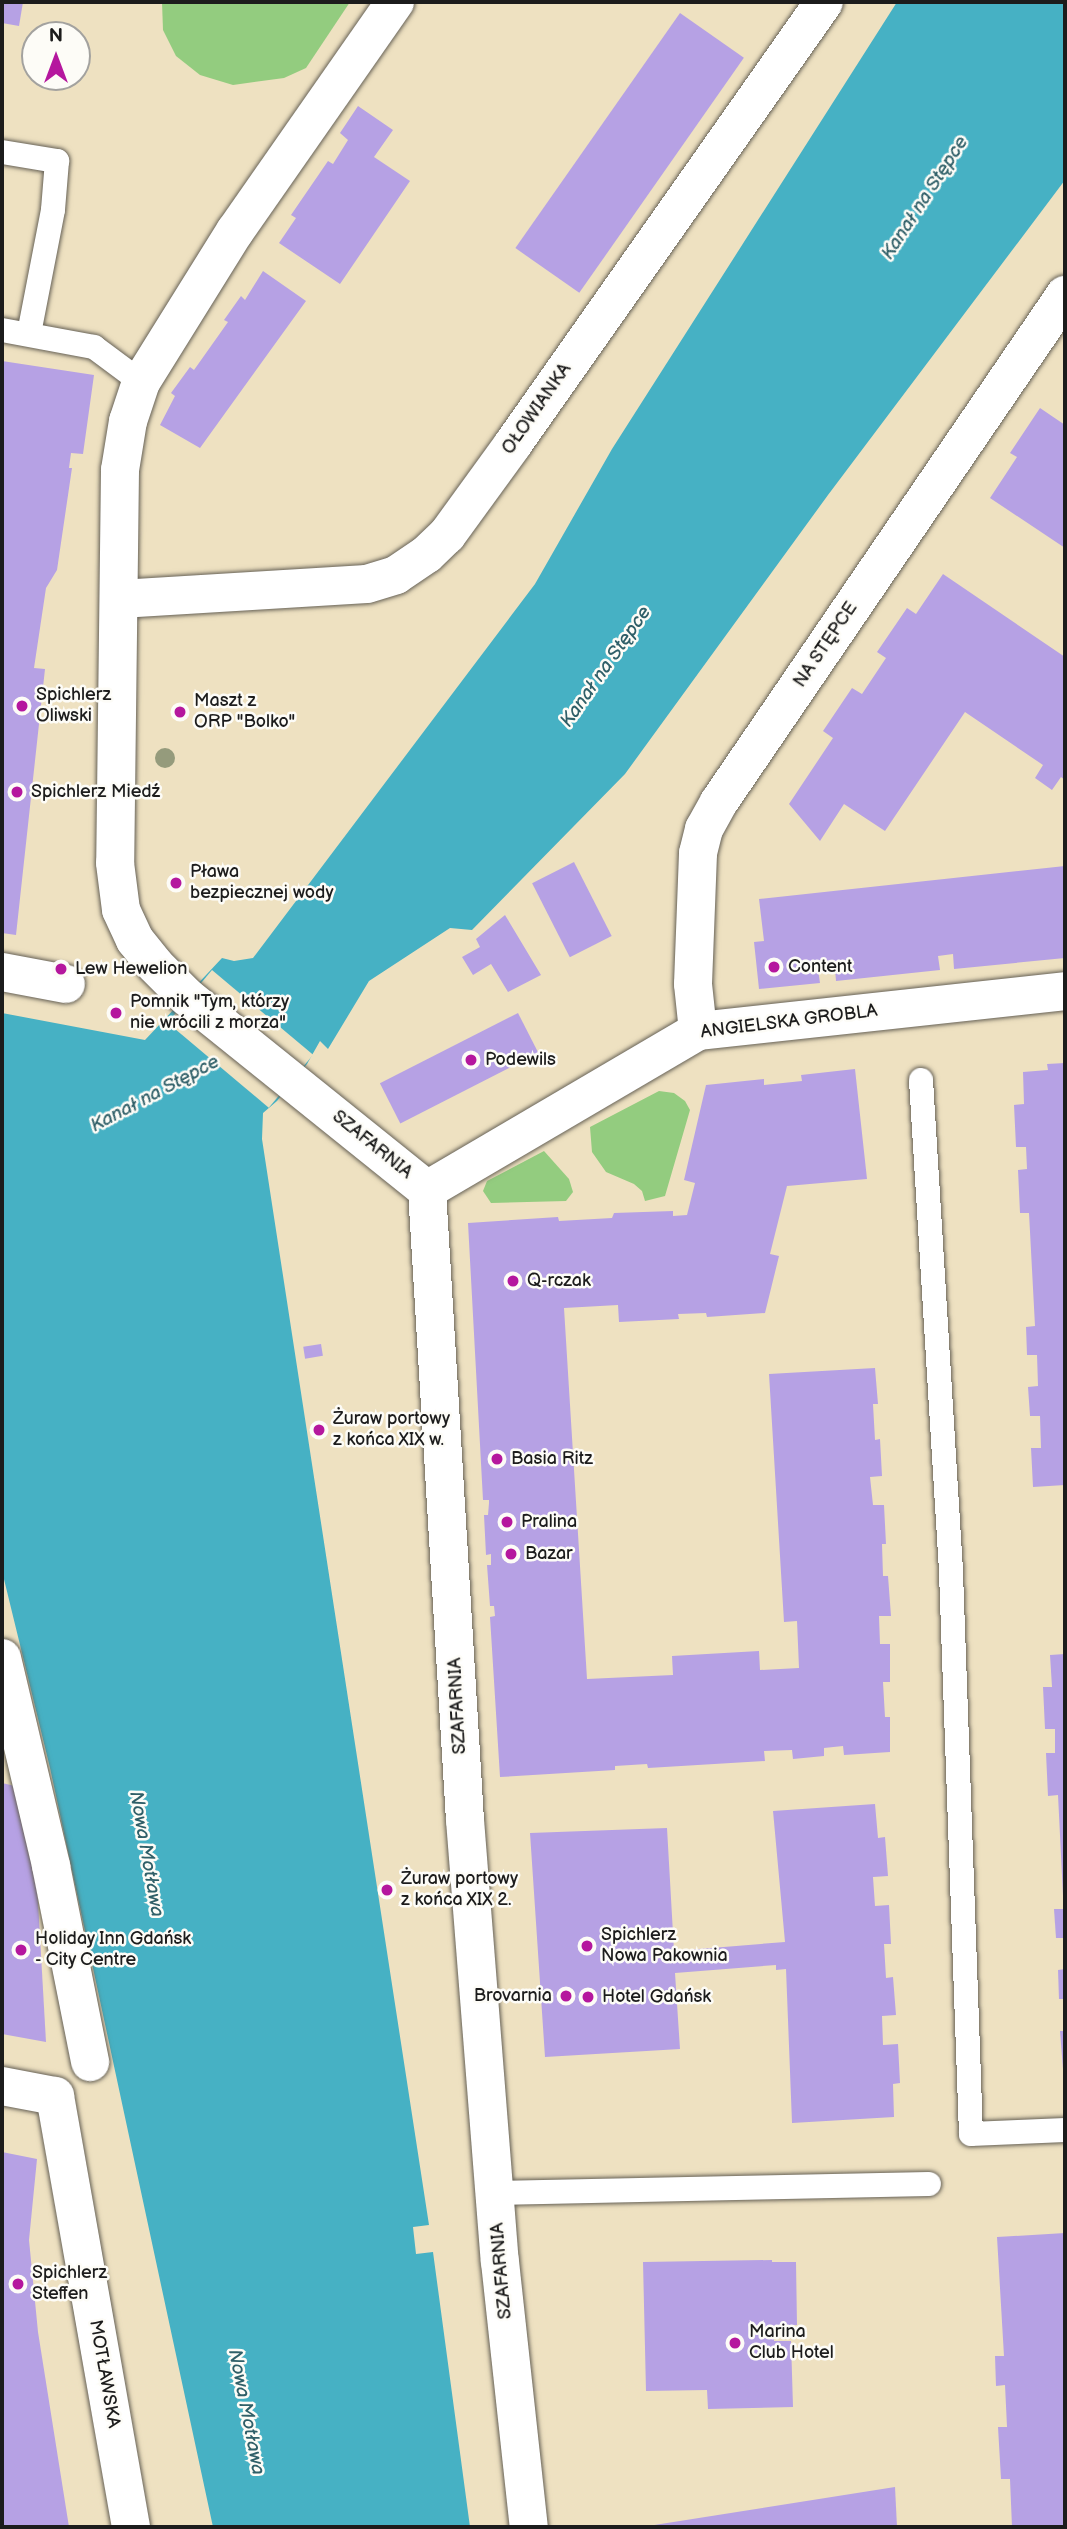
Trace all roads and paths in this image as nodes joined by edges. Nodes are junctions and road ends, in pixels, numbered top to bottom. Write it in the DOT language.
graph roads {
  1 [pos="395,2"];
  2 [pos="824,2"];
  3 [pos="2,152"];
  4 [pos="1065,295"];
  5 [pos="2,330"];
  6 [pos="29,334"];
  7 [pos="141,382"];
  8 [pos="120,599"];
  9 [pos="2,972"];
  10 [pos="1065,990"];
  11 [pos="2,999"];
  12 [pos="698,1031"];
  13 [pos="921,1080"];
  14 [pos="427,1190"];
  15 [pos="2,1658"];
  16 [pos="90,2062"];
  17 [pos="2,2086"];
  18 [pos="1065,2130"];
  19 [pos="929,2184"];
  20 [pos="495,2193"];
  21 [pos="131,2527"];
  22 [pos="529,2527"];
  1 -- 7 [label="street"];
  2 -- 8 [label="street, OŁOWIANKA"];
  3 -- 6 [label="lane"];
  4 -- 12 [label="street, NA STĘPCE"];
  5 -- 6 [label="lane"];
  6 -- 7 [label="lane"];
  7 -- 8 [label="street"];
  8 -- 14 [label="street, SZAFARNIA"];
  9 -- 11 [label="street"];
  10 -- 12 [label="street, ANGIELSKA GROBLA"];
  12 -- 14 [label="street, ANGIELSKA GROBLA"];
  13 -- 18 [label="lane"];
  14 -- 20 [label="street, SZAFARNIA"];
  15 -- 16 [label="street"];
  17 -- 21 [label="street, MOTŁAWSKA"];
  19 -- 20 [label="lane"];
  20 -- 22 [label="street, SZAFARNIA"];
}
